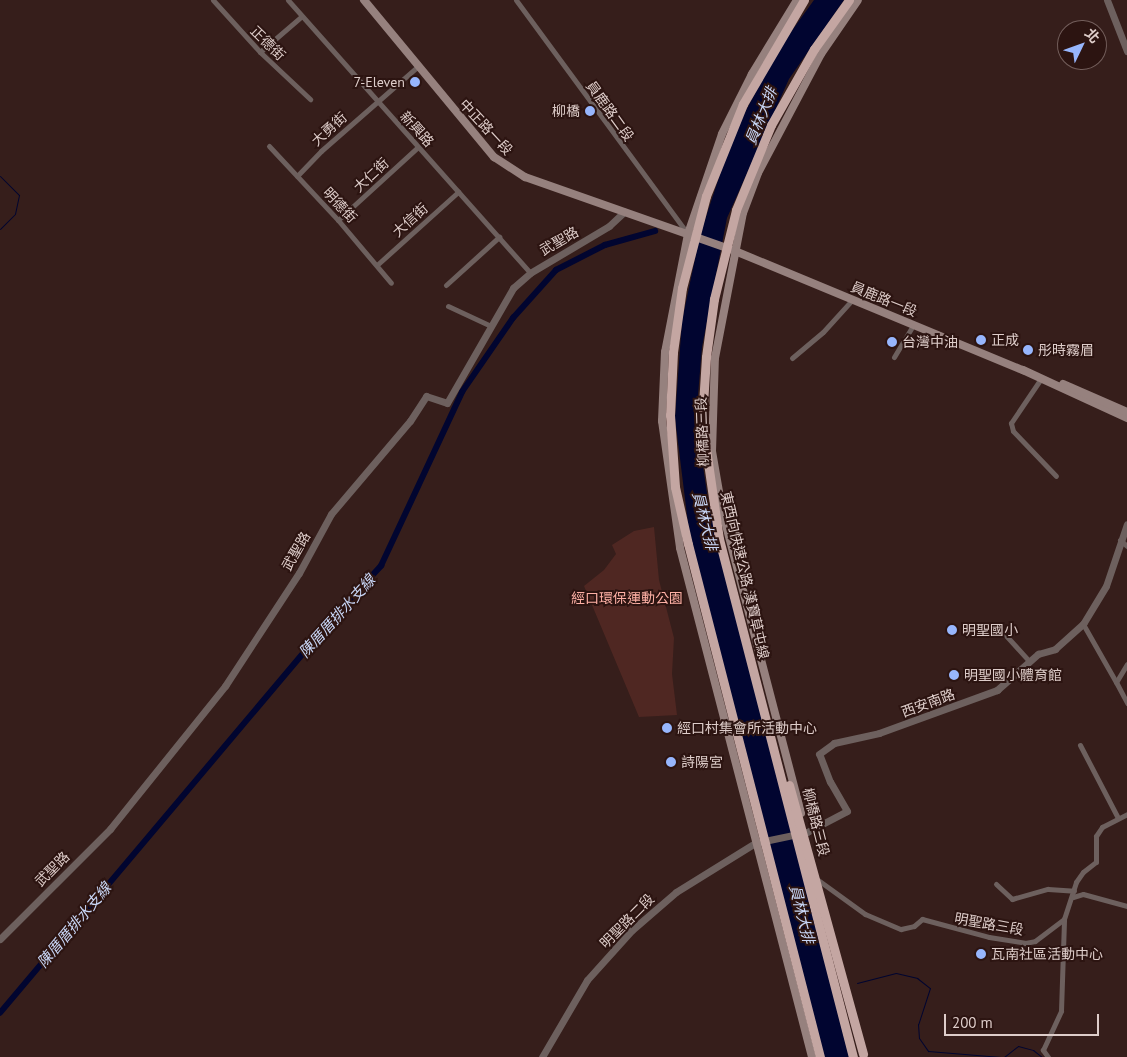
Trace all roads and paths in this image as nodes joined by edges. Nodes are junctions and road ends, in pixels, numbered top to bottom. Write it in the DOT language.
graph roads {
  1 [pos="213,0"];
  2 [pos="288,0"];
  3 [pos="364,0"];
  4 [pos="516,0"];
  5 [pos="797,0"];
  6 [pos="804,0"];
  7 [pos="849,0"];
  8 [pos="858,0"];
  9 [pos="1107,0"];
  10 [pos="302,16"];
  11 [pos="1127,51"];
  12 [pos="260,52"];
  13 [pos="418,66"];
  14 [pos="310,99"];
  15 [pos="378,101"];
  16 [pos="269,146"];
  17 [pos="418,147"];
  18 [pos="297,176"];
  19 [pos="458,192"];
  20 [pos="624,212"];
  21 [pos="338,220"];
  22 [pos="688,234"];
  23 [pos="499,237"];
  24 [pos="723,246"];
  25 [pos="735,250"];
  26 [pos="378,264"];
  27 [pos="530,273"];
  28 [pos="391,282"];
  29 [pos="446,285"];
  30 [pos="852,300"];
  31 [pos="448,306"];
  32 [pos="489,325"];
  33 [pos="913,325"];
  34 [pos="894,357"];
  35 [pos="792,358"];
  36 [pos="1023,370"];
  37 [pos="1040,380"];
  38 [pos="1127,412"];
  39 [pos="1127,418"];
  40 [pos="1056,476"];
  41 [pos="1127,524"];
  42 [pos="1120,540"];
  43 [pos="1127,546"];
  44 [pos="1083,624"];
  45 [pos="1001,630"];
  46 [pos="746,644"];
  47 [pos="1030,662"];
  48 [pos="1127,664"];
  49 [pos="1116,682"];
  50 [pos="726,697"];
  51 [pos="1127,703"];
  52 [pos="1080,745"];
  53 [pos="1127,814"];
  54 [pos="1118,818"];
  55 [pos="806,832"];
  56 [pos="755,843"];
  57 [pos="818,880"];
  58 [pos="996,884"];
  59 [pos="1074,894"];
  60 [pos="1127,906"];
  61 [pos="1064,918"];
  62 [pos="0,939"];
  63 [pos="863,1056"];
  64 [pos="542,1057"];
  65 [pos="812,1057"];
  66 [pos="818,1057"];
  67 [pos="853,1057"];
  68 [pos="1048,1057"];
  1 -- 12 [label="street, 正德街"];
  2 -- 10 [label="street, 新興路"];
  3 -- 13 [label="main road, 中正路一段"];
  4 -- 22 [label="street, 員鹿路二段"];
  5 -- 22 [label="main road"];
  6 -- 50 [label="highway"];
  7 -- 46 [label="highway, 東西向快速公路 漢寶草屯線"];
  8 -- 25 [label="main road, 柳橋路三段"];
  9 -- 11 [label="street"];
  10 -- 12 [label="street"];
  10 -- 15 [label="street, 新興路"];
  12 -- 14 [label="street, 正德街"];
  13 -- 15 [label="street, 大勇街"];
  13 -- 20 [label="main road, 中正路一段"];
  15 -- 17 [label="street, 新興路"];
  15 -- 18 [label="street, 大勇街"];
  16 -- 18 [label="street, 明德街"];
  17 -- 19 [label="street, 新興路"];
  17 -- 21 [label="street, 大仁街"];
  18 -- 21 [label="street, 明德街"];
  19 -- 23 [label="street, 新興路"];
  19 -- 26 [label="street, 大信街"];
  20 -- 22 [label="main road, 中正路一段"];
  20 -- 27 [label="street, 武聖路"];
  21 -- 26 [label="street, 明德街"];
  22 -- 24 [label="main road, 中正路一段"];
  22 -- 56 [label="main road"];
  23 -- 27 [label="street, 新興路"];
  23 -- 29 [label="street"];
  24 -- 25 [label="main road, 員鹿路一段"];
  25 -- 30 [label="main road, 員鹿路一段"];
  25 -- 55 [label="main road, 柳橋路三段"];
  26 -- 28 [label="street, 明德街"];
  27 -- 32 [label="street, 武聖路"];
  30 -- 33 [label="main road, 員鹿路一段"];
  30 -- 35 [label="street"];
  31 -- 32 [label="street"];
  32 -- 62 [label="street, 武聖路"];
  33 -- 34 [label="street"];
  33 -- 36 [label="main road, 員鹿路一段"];
  36 -- 37 [label="main road, 員鹿路一段"];
  36 -- 38 [label="main road, 員鹿路一段"];
  37 -- 39 [label="main road, 員鹿路一段"];
  37 -- 40 [label="street"];
  41 -- 42 [label="street, 西安南路"];
  42 -- 43 [label="street"];
  42 -- 44 [label="street, 西安南路"];
  44 -- 47 [label="street, 西安南路"];
  44 -- 49 [label="street"];
  45 -- 47 [label="street"];
  46 -- 63 [label="highway"];
  46 -- 67 [label="highway, 東西向快速公路 漢寶草屯線"];
  47 -- 55 [label="street, 西安南路"];
  48 -- 49 [label="street"];
  49 -- 51 [label="street"];
  50 -- 66 [label="highway"];
  50 -- 66 [label="highway"];
  52 -- 54 [label="street"];
  53 -- 54 [label="street, 明聖路三段"];
  54 -- 59 [label="street, 明聖路三段"];
  55 -- 56 [label="street, 明聖路二段"];
  55 -- 57 [label="main road, 柳橋路三段"];
  56 -- 64 [label="street, 明聖路二段"];
  56 -- 65 [label="main road"];
  57 -- 61 [label="street, 明聖路三段"];
  57 -- 63 [label="main road, 柳橋路三段"];
  58 -- 59 [label="street"];
  59 -- 60 [label="street"];
  59 -- 61 [label="street, 明聖路三段"];
  61 -- 68 [label="street"];
}
